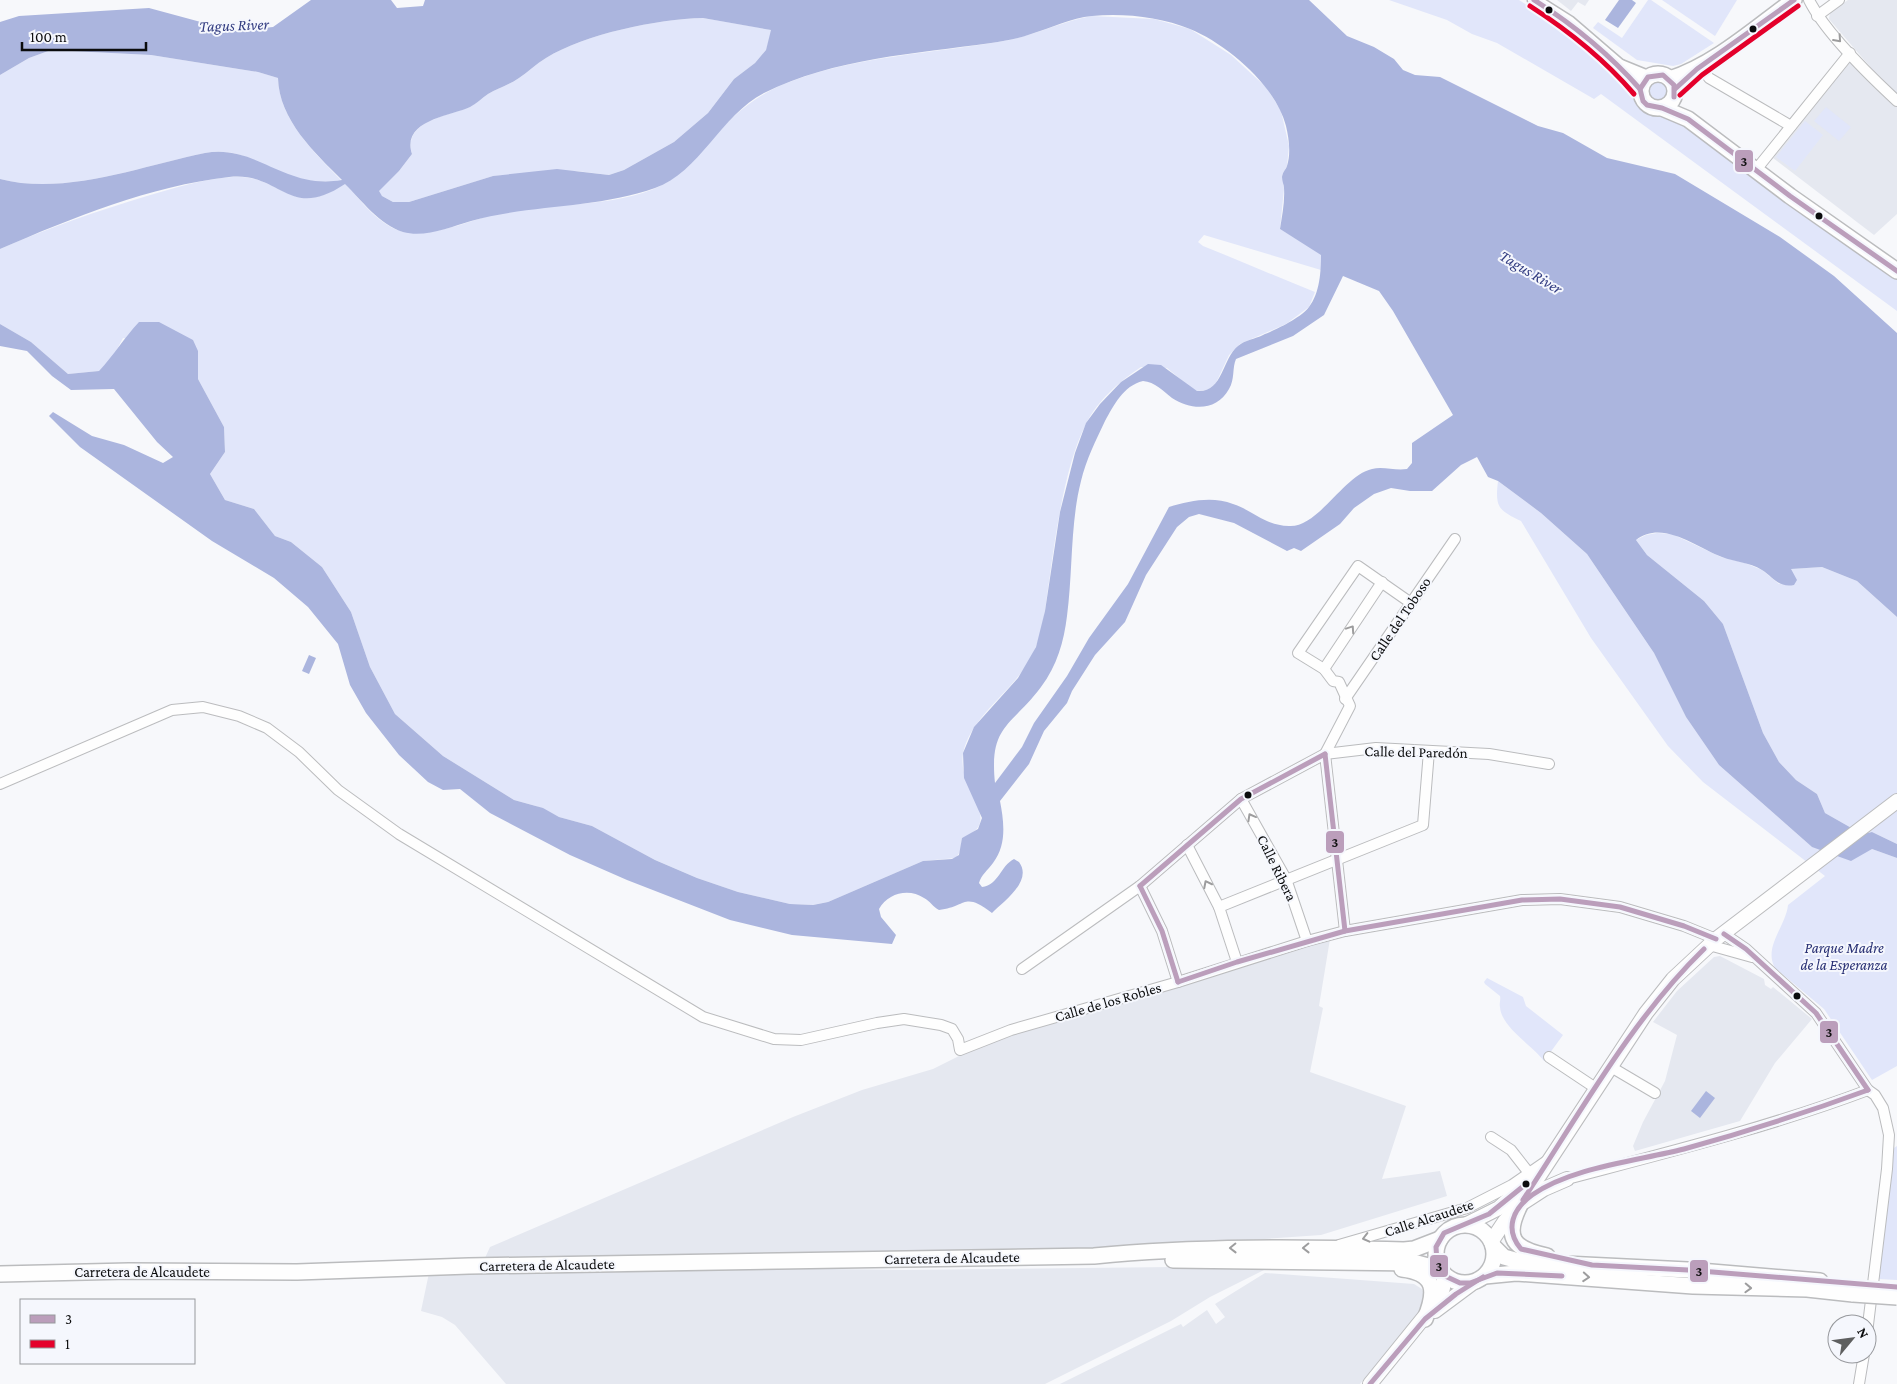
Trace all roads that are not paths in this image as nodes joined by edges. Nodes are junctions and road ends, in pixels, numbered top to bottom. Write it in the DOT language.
graph roads {
  1 [pos="1534,0"];
  2 [pos="1794,0"];
  3 [pos="1809,0"];
  4 [pos="1839,0"];
  5 [pos="1817,16"];
  6 [pos="1850,52"];
  7 [pos="1699,67"];
  8 [pos="1644,83"];
  9 [pos="1673,88"];
  10 [pos="1897,101"];
  11 [pos="1662,108"];
  12 [pos="1688,119"];
  13 [pos="1791,126"];
  14 [pos="1755,171"];
  15 [pos="1895,266"];
  16 [pos="1455,539"];
  17 [pos="1382,582"];
  18 [pos="1411,603"];
  19 [pos="1324,669"];
  20 [pos="1345,699"];
  21 [pos="1429,751"];
  22 [pos="1325,754"];
  23 [pos="1549,764"];
  24 [pos="0,784"];
  25 [pos="1241,799"];
  26 [pos="1897,802"];
  27 [pos="1187,845"];
  28 [pos="1337,858"];
  29 [pos="1286,879"];
  30 [pos="1140,886"];
  31 [pos="1219,907"];
  32 [pos="1346,931"];
  33 [pos="1696,931"];
  34 [pos="1307,941"];
  35 [pos="1713,942"];
  36 [pos="1755,959"];
  37 [pos="1236,962"];
  38 [pos="1022,969"];
  39 [pos="1178,982"];
  40 [pos="1549,1057"];
  41 [pos="1611,1067"];
  42 [pos="1597,1089"];
  43 [pos="1868,1090"];
  44 [pos="1655,1093"];
  45 [pos="1491,1137"];
  46 [pos="1550,1158"];
  47 [pos="1533,1175"];
  48 [pos="1567,1179"];
  49 [pos="1882,1201"];
  50 [pos="1520,1205"];
  51 [pos="1465,1225"];
  52 [pos="1440,1238"];
  53 [pos="1492,1244"];
  54 [pos="1328,1248"];
  55 [pos="1094,1256"];
  56 [pos="1358,1264"];
  57 [pos="1592,1266"];
  58 [pos="1442,1272"];
  59 [pos="0,1274"];
  60 [pos="1480,1279"];
  61 [pos="1897,1287"];
  62 [pos="1853,1289"];
  63 [pos="1897,1297"];
  64 [pos="1864,1314"];
  65 [pos="1869,1314"];
  66 [pos="1425,1319"];
  67 [pos="1859,1364"];
  68 [pos="1862,1364"];
  69 [pos="1370,1384"];
  70 [pos="1858,1384"];
  1 -- 8 [label="street"];
  2 -- 7 [label="main road"];
  3 -- 5 [label="street"];
  4 -- 5 [label="street"];
  5 -- 6 [label="street, one-way"];
  6 -- 10 [label="street"];
  6 -- 13 [label="street"];
  7 -- 9 [label="main road"];
  7 -- 13 [label="street"];
  8 -- 9 [label="main road"];
  8 -- 11 [label="main road"];
  9 -- 11 [label="main road"];
  9 -- 12 [label="main road"];
  11 -- 12 [label="main road"];
  12 -- 14 [label="main road"];
  13 -- 14 [label="street"];
  14 -- 15 [label="main road"];
  16 -- 18 [label="street, Calle del Toboso"];
  17 -- 18 [label="street"];
  19 -- 17 [label="street, one-way"];
  17 -- 19 [label="street"];
  18 -- 20 [label="street, Calle del Toboso"];
  19 -- 20 [label="street"];
  20 -- 22 [label="street"];
  21 -- 22 [label="street, Calle del Paredón"];
  21 -- 23 [label="street, Calle del Paredón"];
  21 -- 28 [label="street"];
  22 -- 25 [label="street, Calle del Paredón"];
  22 -- 28 [label="street"];
  24 -- 39 [label="street, Calle de los Robles"];
  25 -- 27 [label="street, Calle del Paredón"];
  29 -- 25 [label="street, Calle Ribera, one-way"];
  26 -- 35 [label="main road, Calle Alcaudete"];
  27 -- 30 [label="street, Calle del Paredón"];
  31 -- 27 [label="street, one-way"];
  28 -- 29 [label="street"];
  28 -- 32 [label="street"];
  29 -- 31 [label="street"];
  29 -- 34 [label="street, Calle Ribera"];
  30 -- 38 [label="street, Calle del Paredón"];
  30 -- 39 [label="street"];
  31 -- 37 [label="street"];
  32 -- 33 [label="street, Calle de los Robles"];
  32 -- 34 [label="street, Calle de los Robles"];
  33 -- 35 [label="street"];
  33 -- 35 [label="street, Calle de los Robles"];
  34 -- 37 [label="street, Calle de los Robles"];
  35 -- 36 [label="street"];
  35 -- 36 [label="street"];
  35 -- 41 [label="main road, Calle Alcaudete"];
  36 -- 43 [label="street"];
  37 -- 39 [label="street, Calle de los Robles"];
  40 -- 42 [label="street"];
  41 -- 42 [label="main road, Calle Alcaudete"];
  41 -- 44 [label="street"];
  42 -- 46 [label="main road, Calle Alcaudete"];
  43 -- 48 [label="street"];
  43 -- 49 [label="street"];
  45 -- 47 [label="street"];
  46 -- 47 [label="main road, Calle Alcaudete"];
  46 -- 48 [label="main road"];
  47 -- 48 [label="main road"];
  47 -- 50 [label="main road, Calle Alcaudete"];
  47 -- 51 [label="main road, Calle Alcaudete"];
  47 -- 54 [label="street, Calle Alcaudete, one-way"];
  48 -- 50 [label="main road"];
  49 -- 64 [label="street"];
  49 -- 65 [label="street"];
  50 -- 53 [label="main road, Calle Alcaudete"];
  50 -- 57 [label="main road"];
  51 -- 52 [label="main road, Carretera de Alcaudete"];
  51 -- 53 [label="main road"];
  52 -- 54 [label="main road, Carretera de Alcaudete"];
  52 -- 58 [label="main road"];
  53 -- 57 [label="main road"];
  53 -- 60 [label="main road"];
  54 -- 55 [label="main road, Carretera de Alcaudete, one-way"];
  55 -- 56 [label="main road, Carretera de Alcaudete"];
  55 -- 59 [label="main road, Carretera de Alcaudete"];
  56 -- 58 [label="main road, Carretera de Alcaudete"];
  56 -- 66 [label="main road"];
  57 -- 62 [label="main road"];
  58 -- 60 [label="main road, Carretera de Alcaudete"];
  58 -- 66 [label="main road"];
  60 -- 62 [label="main road, Carretera de Alcaudete, one-way"];
  60 -- 66 [label="main road"];
  61 -- 62 [label="main road"];
  62 -- 63 [label="main road, bridge"];
  66 -- 69 [label="main road"];
  67 -- 70 [label="street"];
  68 -- 70 [label="street"];
}
